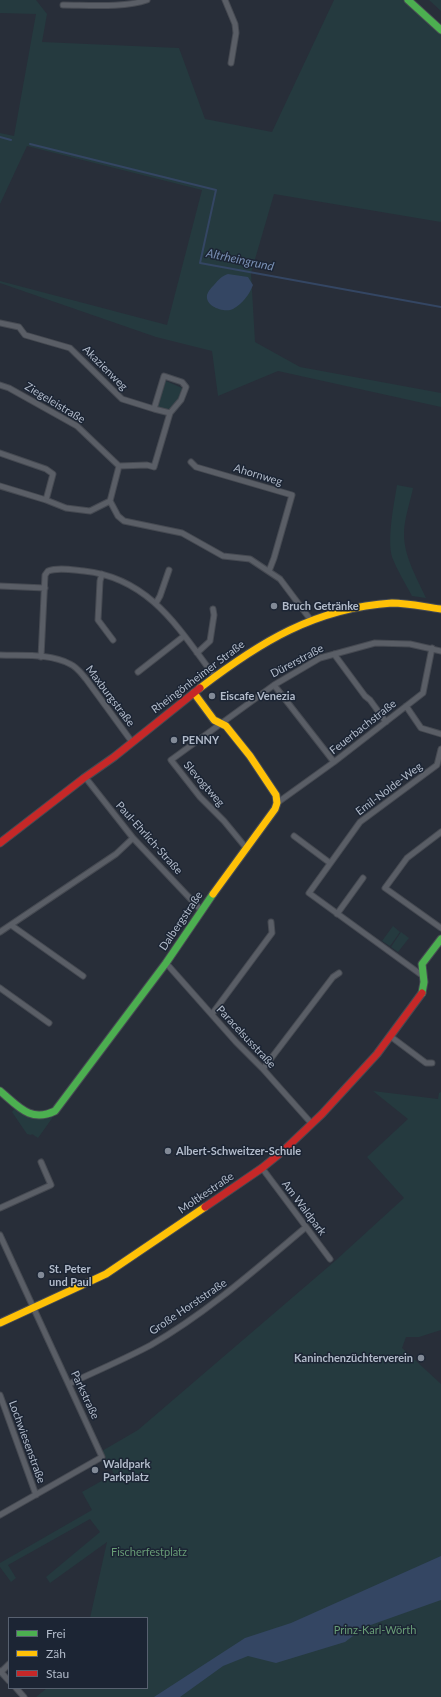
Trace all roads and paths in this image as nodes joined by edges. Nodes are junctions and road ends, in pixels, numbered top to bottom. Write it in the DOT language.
graph roads {
  1 [pos="147,0"];
  2 [pos="225,0"];
  3 [pos="408,0"];
  4 [pos="63,5"];
  5 [pos="441,30"];
  6 [pos="231,63"];
  7 [pos="0,323"];
  8 [pos="0,385"];
  9 [pos="154,408"];
  10 [pos="170,413"];
  11 [pos="0,453"];
  12 [pos="191,462"];
  13 [pos="119,466"];
  14 [pos="0,486"];
  15 [pos="46,500"];
  16 [pos="110,501"];
  17 [pos="169,570"];
  18 [pos="269,571"];
  19 [pos="102,574"];
  20 [pos="0,586"];
  21 [pos="45,588"];
  22 [pos="156,602"];
  23 [pos="213,609"];
  24 [pos="441,609"];
  25 [pos="310,619"];
  26 [pos="184,636"];
  27 [pos="113,640"];
  28 [pos="432,648"];
  29 [pos="441,651"];
  30 [pos="197,653"];
  31 [pos="334,654"];
  32 [pos="0,655"];
  33 [pos="42,657"];
  34 [pos="138,672"];
  35 [pos="215,677"];
  36 [pos="274,685"];
  37 [pos="194,693"];
  38 [pos="406,706"];
  39 [pos="386,722"];
  40 [pos="220,723"];
  41 [pos="441,734"];
  42 [pos="132,742"];
  43 [pos="441,749"];
  44 [pos="334,762"];
  45 [pos="85,777"];
  46 [pos="277,802"];
  47 [pos="441,832"];
  48 [pos="294,836"];
  49 [pos="133,838"];
  50 [pos="0,843"];
  51 [pos="247,849"];
  52 [pos="330,863"];
  53 [pos="364,878"];
  54 [pos="201,910"];
  55 [pos="337,914"];
  56 [pos="271,922"];
  57 [pos="11,924"];
  58 [pos="441,928"];
  59 [pos="0,932"];
  60 [pos="441,939"];
  61 [pos="166,962"];
  62 [pos="339,973"];
  63 [pos="83,976"];
  64 [pos="423,976"];
  65 [pos="0,988"];
  66 [pos="212,1014"];
  67 [pos="49,1023"];
  68 [pos="390,1036"];
  69 [pos="432,1062"];
  70 [pos="263,1069"];
  71 [pos="0,1091"];
  72 [pos="312,1124"];
  73 [pos="42,1162"];
  74 [pos="262,1168"];
  75 [pos="0,1208"];
  76 [pos="306,1227"];
  77 [pos="0,1235"];
  78 [pos="330,1259"];
  79 [pos="33,1308"];
  80 [pos="0,1324"];
  81 [pos="68,1384"];
  82 [pos="0,1395"];
  83 [pos="36,1495"];
  84 [pos="0,1515"];
  85 [pos="8,1665"];
  86 [pos="0,1671"];
  87 [pos="8,1680"];
  88 [pos="17,1689"];
  89 [pos="24,1697"];
  1 -- 4 [label="street"];
  2 -- 6 [label="street"];
  3 -- 5 [label="street"];
  7 -- 9 [label="street, Akazienweg"];
  8 -- 13 [label="street, Ziegeleistraße"];
  9 -- 10 [label="street, Akazienweg"];
  9 -- 10 [label="street"];
  10 -- 13 [label="street"];
  11 -- 15 [label="street"];
  12 -- 18 [label="street, Ahornweg"];
  13 -- 16 [label="street"];
  14 -- 15 [label="street"];
  15 -- 16 [label="street"];
  16 -- 18 [label="street"];
  17 -- 22 [label="street"];
  18 -- 25 [label="street"];
  19 -- 21 [label="street"];
  19 -- 22 [label="street"];
  19 -- 27 [label="street"];
  20 -- 21 [label="street"];
  21 -- 33 [label="street"];
  22 -- 26 [label="street"];
  23 -- 30 [label="street"];
  24 -- 25 [label="street, Rheingönheimer Straße"];
  25 -- 35 [label="street, Rheingönheimer Straße"];
  26 -- 30 [label="street"];
  26 -- 34 [label="street"];
  28 -- 29 [label="street, Dürerstraße"];
  28 -- 31 [label="street, Dürerstraße"];
  28 -- 38 [label="street, Feuerbachstraße"];
  30 -- 35 [label="street"];
  31 -- 36 [label="street, Dürerstraße"];
  31 -- 39 [label="street"];
  32 -- 33 [label="street, Maxburgstraße"];
  33 -- 42 [label="street, Maxburgstraße"];
  35 -- 37 [label="street, Rheingönheimer Straße"];
  36 -- 40 [label="street, Dürerstraße"];
  36 -- 44 [label="street"];
  37 -- 40 [label="street"];
  37 -- 42 [label="street, Rheingönheimer Straße"];
  38 -- 39 [label="street, Feuerbachstraße"];
  38 -- 41 [label="street"];
  39 -- 44 [label="street, Feuerbachstraße"];
  40 -- 46 [label="street"];
  40 -- 51 [label="street, Slevogtweg"];
  42 -- 45 [label="street, Rheingönheimer Straße"];
  43 -- 52 [label="street, Emil-Nolde-Weg"];
  44 -- 46 [label="street, Feuerbachstraße"];
  45 -- 49 [label="street, Paul-Ehrlich-Straße"];
  45 -- 50 [label="street, Rheingönheimer Straße"];
  46 -- 51 [label="street, Dalbergstraße"];
  47 -- 58 [label="street"];
  48 -- 52 [label="street"];
  49 -- 54 [label="street, Paul-Ehrlich-Straße"];
  49 -- 57 [label="street"];
  51 -- 54 [label="street, Dalbergstraße"];
  52 -- 55 [label="street, Emil-Nolde-Weg"];
  53 -- 55 [label="street"];
  54 -- 61 [label="street, Dalbergstraße"];
  55 -- 64 [label="street, Emil-Nolde-Weg"];
  56 -- 66 [label="street"];
  57 -- 59 [label="street"];
  57 -- 63 [label="street"];
  60 -- 64 [label="street, Moltkestraße"];
  61 -- 66 [label="street, Paracelsusstraße"];
  61 -- 71 [label="street, Dalbergstraße"];
  62 -- 70 [label="street"];
  64 -- 68 [label="street, Moltkestraße"];
  65 -- 67 [label="street"];
  66 -- 70 [label="street, Paracelsusstraße"];
  68 -- 69 [label="street"];
  68 -- 72 [label="street, Moltkestraße"];
  70 -- 72 [label="street, Paracelsusstraße"];
  72 -- 74 [label="street, Moltkestraße"];
  73 -- 75 [label="street"];
  74 -- 76 [label="street, Am Waldpark"];
  74 -- 79 [label="street, Moltkestraße"];
  76 -- 78 [label="street, Am Waldpark"];
  76 -- 81 [label="street, Große Horststraße"];
  77 -- 79 [label="street, Parkstraße"];
  79 -- 80 [label="street, Moltkestraße"];
  79 -- 81 [label="street, Parkstraße"];
  81 -- 83 [label="street, Parkstraße"];
  82 -- 83 [label="street, Lochwiesenstraße"];
  83 -- 84 [label="street, Parkstraße"];
  85 -- 86 [label="street"];
  86 -- 87 [label="street"];
  88 -- 89 [label="street"];
}
